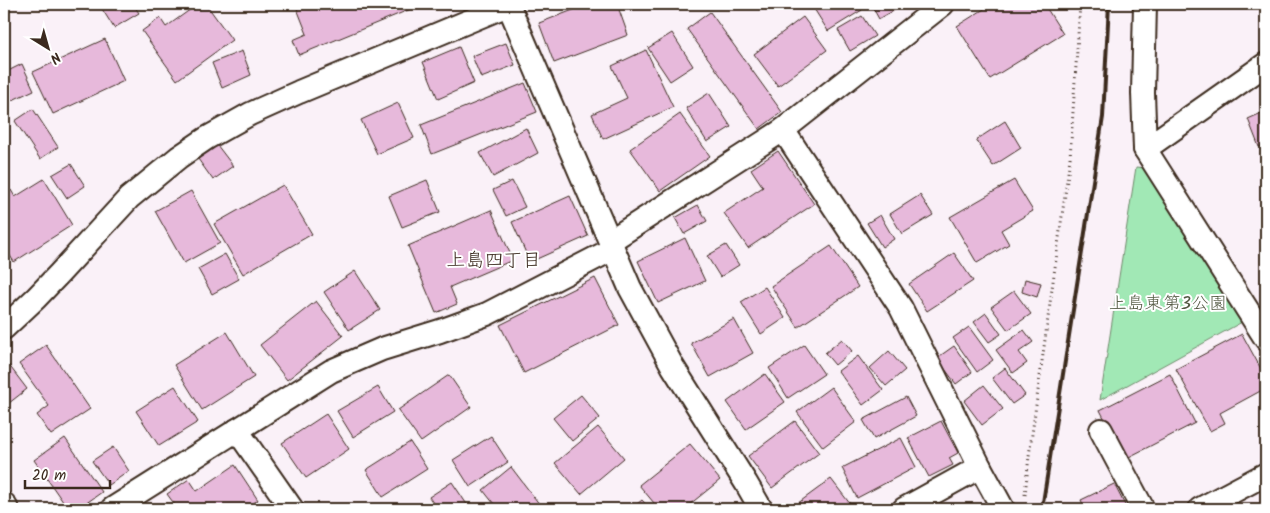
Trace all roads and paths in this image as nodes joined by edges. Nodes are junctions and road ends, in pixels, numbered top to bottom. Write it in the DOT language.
graph roads {
  1 [pos="508,4"];
  2 [pos="943,4"];
  3 [pos="1080,4"];
  4 [pos="1145,4"];
  5 [pos="1266,64"];
  6 [pos="783,130"];
  7 [pos="1145,149"];
  8 [pos="611,245"];
  9 [pos="4,328"];
  10 [pos="1266,339"];
  11 [pos="237,430"];
  12 [pos="1101,430"];
  13 [pos="980,467"];
  14 [pos="1266,474"];
  15 [pos="1025,500"];
  16 [pos="4,504"];
  17 [pos="7,509"];
  18 [pos="112,509"];
  19 [pos="292,509"];
  20 [pos="761,509"];
  21 [pos="904,509"];
  22 [pos="1003,509"];
  23 [pos="1143,509"];
  24 [pos="1200,509"];
  1 -- 8 [label="street"];
  1 -- 9 [label="street"];
  2 -- 6 [label="street"];
  3 -- 15 [label="path"];
  4 -- 7 [label="street"];
  5 -- 7 [label="street"];
  6 -- 8 [label="street"];
  6 -- 13 [label="street"];
  7 -- 10 [label="street"];
  8 -- 11 [label="street"];
  8 -- 20 [label="street"];
  11 -- 18 [label="street"];
  11 -- 19 [label="street"];
  12 -- 23 [label="street"];
  13 -- 21 [label="street"];
  13 -- 22 [label="street"];
  14 -- 24 [label="street"];
  16 -- 17 [label="street"];
}
